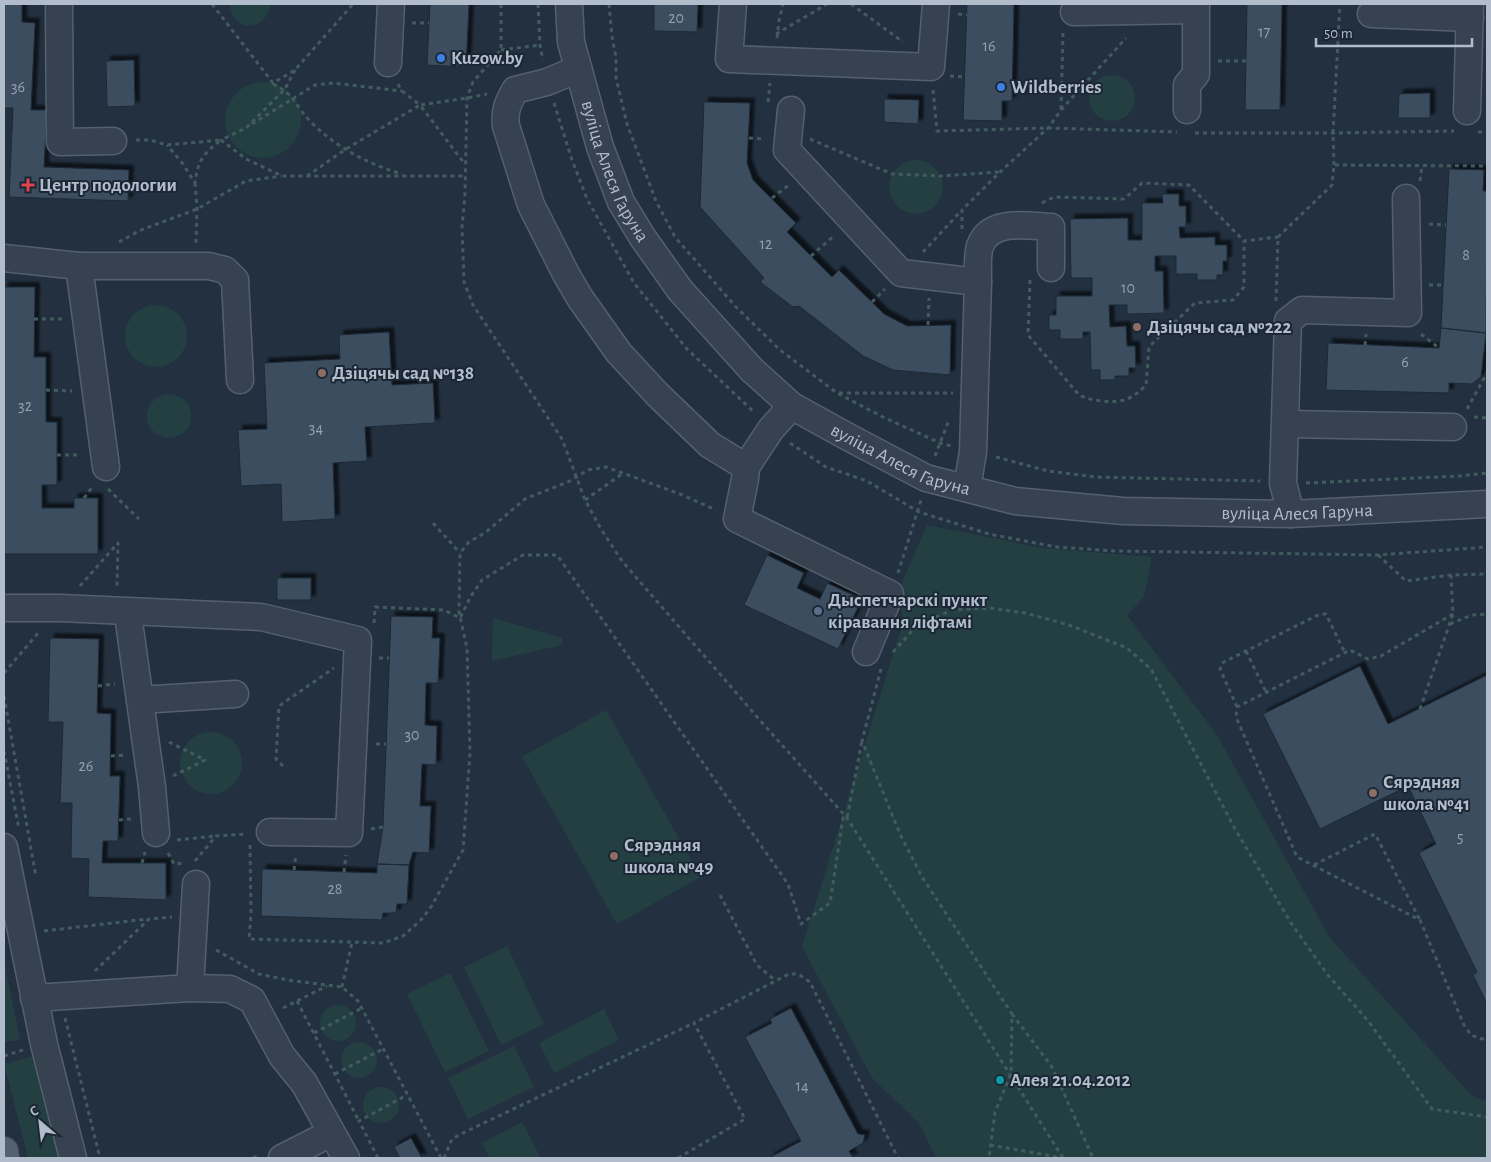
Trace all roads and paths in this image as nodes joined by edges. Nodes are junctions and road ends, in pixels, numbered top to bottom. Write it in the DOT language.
graph roads {
  1 [pos="59,4"];
  2 [pos="212,4"];
  3 [pos="353,4"];
  4 [pos="391,4"];
  5 [pos="501,4"];
  6 [pos="538,4"];
  7 [pos="569,4"];
  8 [pos="609,4"];
  9 [pos="733,4"];
  10 [pos="827,4"];
  11 [pos="851,4"];
  12 [pos="936,4"];
  13 [pos="1340,4"];
  14 [pos="1196,7"];
  15 [pos="1470,11"];
  16 [pos="1371,14"];
  17 [pos="1068,23"];
  18 [pos="770,38"];
  19 [pos="904,42"];
  20 [pos="540,45"];
  21 [pos="501,50"];
  22 [pos="388,63"];
  23 [pos="931,67"];
  24 [pos="578,69"];
  25 [pos="295,70"];
  26 [pos="770,79"];
  27 [pos="547,82"];
  28 [pos="273,84"];
  29 [pos="285,89"];
  30 [pos="402,91"];
  31 [pos="294,98"];
  32 [pos="467,98"];
  33 [pos="420,104"];
  34 [pos="1061,110"];
  35 [pos="782,113"];
  36 [pos="1466,124"];
  37 [pos="1188,125"];
  38 [pos="246,128"];
  39 [pos="1487,132"];
  40 [pos="1333,133"];
  41 [pos="749,138"];
  42 [pos="763,139"];
  43 [pos="221,140"];
  44 [pos="112,141"];
  45 [pos="167,146"];
  46 [pos="346,149"];
  47 [pos="464,163"];
  48 [pos="1334,165"];
  49 [pos="1487,166"];
  50 [pos="1000,172"];
  51 [pos="282,176"];
  52 [pos="307,176"];
  53 [pos="407,176"];
  54 [pos="466,176"];
  55 [pos="195,183"];
  56 [pos="789,185"];
  57 [pos="772,198"];
  58 [pos="1406,198"];
  59 [pos="197,209"];
  60 [pos="962,210"];
  61 [pos="1420,224"];
  62 [pos="1446,225"];
  63 [pos="1033,226"];
  64 [pos="836,234"];
  65 [pos="1278,237"];
  66 [pos="1244,241"];
  67 [pos="111,246"];
  68 [pos="811,256"];
  69 [pos="4,258"];
  70 [pos="80,266"];
  71 [pos="195,266"];
  72 [pos="1041,272"];
  73 [pos="901,273"];
  74 [pos="978,282"];
  75 [pos="929,291"];
  76 [pos="1276,306"];
  77 [pos="34,319"];
  78 [pos="86,319"];
  79 [pos="928,325"];
  80 [pos="1366,331"];
  81 [pos="1421,334"];
  82 [pos="1366,345"];
  83 [pos="1439,348"];
  84 [pos="1487,373"];
  85 [pos="240,380"];
  86 [pos="837,393"];
  87 [pos="960,393"];
  88 [pos="792,406"];
  89 [pos="950,418"];
  90 [pos="1463,418"];
  91 [pos="1487,418"];
  92 [pos="1286,424"];
  93 [pos="771,430"];
  94 [pos="940,443"];
  95 [pos="974,452"];
  96 [pos="106,467"];
  97 [pos="746,467"];
  98 [pos="1487,473"];
  99 [pos="623,474"];
  100 [pos="576,478"];
  101 [pos="1283,484"];
  102 [pos="966,488"];
  103 [pos="585,500"];
  104 [pos="1487,504"];
  105 [pos="919,512"];
  106 [pos="1291,514"];
  107 [pos="139,519"];
  108 [pos="737,519"];
  109 [pos="433,523"];
  110 [pos="1487,547"];
  111 [pos="460,553"];
  112 [pos="1378,555"];
  113 [pos="1487,574"];
  114 [pos="1451,575"];
  115 [pos="890,594"];
  116 [pos="124,601"];
  117 [pos="375,606"];
  118 [pos="4,608"];
  119 [pos="60,608"];
  120 [pos="459,612"];
  121 [pos="1453,614"];
  122 [pos="1487,614"];
  123 [pos="1450,624"];
  124 [pos="1246,651"];
  125 [pos="1345,653"];
  126 [pos="879,658"];
  127 [pos="4,673"];
  128 [pos="1266,692"];
  129 [pos="235,694"];
  130 [pos="4,696"];
  131 [pos="140,700"];
  132 [pos="279,706"];
  133 [pos="1237,706"];
  134 [pos="1420,709"];
  135 [pos="144,729"];
  136 [pos="862,741"];
  137 [pos="283,766"];
  138 [pos="152,787"];
  139 [pos="847,818"];
  140 [pos="260,833"];
  141 [pos="161,841"];
  142 [pos="4,847"];
  143 [pos="347,847"];
  144 [pos="1314,865"];
  145 [pos="344,872"];
  146 [pos="36,878"];
  147 [pos="196,884"];
  148 [pos="720,895"];
  149 [pos="174,917"];
  150 [pos="149,919"];
  151 [pos="1420,920"];
  152 [pos="45,924"];
  153 [pos="46,930"];
  154 [pos="41,931"];
  155 [pos="48,939"];
  156 [pos="352,942"];
  157 [pos="94,972"];
  158 [pos="776,981"];
  159 [pos="327,986"];
  160 [pos="342,987"];
  161 [pos="190,988"];
  162 [pos="60,996"];
  163 [pos="34,998"];
  164 [pos="297,1001"];
  165 [pos="362,1008"];
  166 [pos="1012,1014"];
  167 [pos="694,1023"];
  168 [pos="314,1033"];
  169 [pos="1487,1037"];
  170 [pos="383,1049"];
  171 [pos="335,1074"];
  172 [pos="1010,1074"];
  173 [pos="407,1094"];
  174 [pos="1487,1117"];
  175 [pos="359,1121"];
  176 [pos="331,1133"];
  177 [pos="990,1145"];
  178 [pos="4,1151"];
  179 [pos="271,1156"];
  180 [pos="6,1158"];
  181 [pos="73,1158"];
  182 [pos="100,1158"];
  183 [pos="253,1158"];
  184 [pos="346,1158"];
  185 [pos="378,1158"];
  186 [pos="443,1158"];
  187 [pos="678,1158"];
  188 [pos="898,1158"];
  189 [pos="989,1158"];
  190 [pos="1064,1158"];
  191 [pos="1093,1158"];
  1 -- 44 [label="street"];
  2 -- 28 [label="path"];
  3 -- 25 [label="path"];
  4 -- 22 [label="street"];
  5 -- 21 [label="path"];
  6 -- 20 [label="path"];
  7 -- 24 [label="street, вуліца Алеся Гаруна"];
  8 -- 86 [label="path"];
  9 -- 23 [label="street"];
  10 -- 18 [label="path"];
  11 -- 19 [label="path"];
  12 -- 23 [label="street"];
  13 -- 40 [label="path"];
  14 -- 17 [label="street"];
  14 -- 37 [label="street"];
  15 -- 16 [label="street"];
  15 -- 36 [label="street"];
  17 -- 34 [label="path"];
  20 -- 21 [label="path"];
  20 -- 27 [label="path"];
  21 -- 32 [label="path"];
  22 -- 30 [label="path"];
  23 -- 37 [label="path"];
  24 -- 27 [label="street"];
  24 -- 88 [label="street, вуліца Алеся Гаруна"];
  25 -- 28 [label="path"];
  25 -- 29 [label="path"];
  26 -- 35 [label="path"];
  27 -- 93 [label="path"];
  27 -- 97 [label="street"];
  28 -- 29 [label="path"];
  29 -- 31 [label="path"];
  29 -- 38 [label="path"];
  30 -- 31 [label="path"];
  30 -- 33 [label="path"];
  31 -- 38 [label="path"];
  31 -- 46 [label="path"];
  32 -- 33 [label="path"];
  32 -- 47 [label="path"];
  33 -- 46 [label="path"];
  33 -- 47 [label="path"];
  35 -- 50 [label="path"];
  35 -- 73 [label="street"];
  36 -- 39 [label="path"];
  36 -- 40 [label="path"];
  37 -- 40 [label="path"];
  38 -- 43 [label="path"];
  40 -- 48 [label="path"];
  41 -- 42 [label="path"];
  43 -- 45 [label="path"];
  43 -- 51 [label="path"];
  43 -- 55 [label="path"];
  44 -- 45 [label="path"];
  45 -- 55 [label="path"];
  46 -- 52 [label="path"];
  46 -- 53 [label="path"];
  47 -- 54 [label="path"];
  48 -- 49 [label="path"];
  48 -- 65 [label="path"];
  51 -- 52 [label="path"];
  51 -- 59 [label="path"];
  52 -- 53 [label="path"];
  53 -- 54 [label="path"];
  54 -- 100 [label="path"];
  55 -- 59 [label="path"];
  56 -- 57 [label="path"];
  58 -- 92 [label="street"];
  59 -- 67 [label="path"];
  59 -- 71 [label="path"];
  60 -- 73 [label="path"];
  61 -- 62 [label="path"];
  63 -- 66 [label="path"];
  63 -- 72 [label="street"];
  63 -- 74 [label="street"];
  64 -- 68 [label="path"];
  65 -- 66 [label="path"];
  65 -- 76 [label="path"];
  66 -- 72 [label="path"];
  69 -- 70 [label="street"];
  70 -- 71 [label="street"];
  70 -- 78 [label="street"];
  71 -- 85 [label="street"];
  73 -- 74 [label="street"];
  74 -- 95 [label="street"];
  75 -- 79 [label="path"];
  77 -- 78 [label="path"];
  78 -- 96 [label="street"];
  80 -- 82 [label="path"];
  81 -- 83 [label="path"];
  84 -- 90 [label="path"];
  86 -- 87 [label="path"];
  86 -- 94 [label="path"];
  88 -- 93 [label="street"];
  88 -- 102 [label="street, вуліца Алеся Гаруна"];
  89 -- 94 [label="path"];
  90 -- 91 [label="path"];
  90 -- 92 [label="street"];
  92 -- 101 [label="street"];
  93 -- 97 [label="street"];
  93 -- 105 [label="path"];
  94 -- 95 [label="path"];
  95 -- 101 [label="path"];
  95 -- 102 [label="street"];
  96 -- 107 [label="path"];
  97 -- 108 [label="street"];
  98 -- 101 [label="path"];
  99 -- 100 [label="path"];
  99 -- 103 [label="path"];
  99 -- 108 [label="path"];
  100 -- 103 [label="path"];
  100 -- 111 [label="path"];
  101 -- 106 [label="street"];
  102 -- 106 [label="street, вуліца Алеся Гаруна"];
  103 -- 139 [label="path"];
  104 -- 106 [label="street, вуліца Алеся Гаруна"];
  105 -- 112 [label="path"];
  105 -- 115 [label="path"];
  108 -- 115 [label="street"];
  109 -- 111 [label="path"];
  110 -- 112 [label="path"];
  111 -- 120 [label="path"];
  112 -- 114 [label="path"];
  113 -- 114 [label="path"];
  114 -- 121 [label="path"];
  115 -- 126 [label="street"];
  116 -- 119 [label="street"];
  116 -- 119 [label="path"];
  116 -- 131 [label="street"];
  116 -- 140 [label="street"];
  117 -- 139 [label="path"];
  118 -- 119 [label="street"];
  119 -- 127 [label="path"];
  121 -- 123 [label="path"];
  121 -- 125 [label="path"];
  122 -- 123 [label="path"];
  123 -- 134 [label="path"];
  124 -- 125 [label="path"];
  124 -- 128 [label="path"];
  124 -- 133 [label="path"];
  125 -- 128 [label="path"];
  126 -- 136 [label="path"];
  126 -- 174 [label="path"];
  128 -- 133 [label="path"];
  129 -- 131 [label="street"];
  130 -- 146 [label="path"];
  131 -- 135 [label="street"];
  132 -- 137 [label="path"];
  133 -- 144 [label="path"];
  135 -- 138 [label="street"];
  135 -- 138 [label="path"];
  136 -- 139 [label="path"];
  136 -- 166 [label="path"];
  138 -- 141 [label="street"];
  139 -- 172 [label="path"];
  140 -- 141 [label="path"];
  142 -- 163 [label="street"];
  143 -- 145 [label="path"];
  144 -- 151 [label="path"];
  144 -- 151 [label="path"];
  147 -- 161 [label="street"];
  148 -- 158 [label="path"];
  149 -- 150 [label="path"];
  150 -- 153 [label="path"];
  150 -- 157 [label="path"];
  151 -- 169 [label="path"];
  152 -- 153 [label="path"];
  153 -- 154 [label="path"];
  153 -- 155 [label="path"];
  156 -- 160 [label="path"];
  158 -- 167 [label="path"];
  158 -- 188 [label="path"];
  159 -- 160 [label="path"];
  160 -- 165 [label="path"];
  161 -- 162 [label="street"];
  161 -- 176 [label="street"];
  162 -- 163 [label="street"];
  162 -- 182 [label="path"];
  163 -- 181 [label="street"];
  164 -- 168 [label="path"];
  165 -- 168 [label="path"];
  165 -- 170 [label="path"];
  166 -- 172 [label="path"];
  166 -- 191 [label="path"];
  167 -- 186 [label="path"];
  167 -- 187 [label="path"];
  168 -- 171 [label="path"];
  170 -- 171 [label="path"];
  170 -- 173 [label="path"];
  171 -- 175 [label="path"];
  172 -- 177 [label="path"];
  172 -- 190 [label="path"];
  173 -- 175 [label="path"];
  173 -- 186 [label="path"];
  175 -- 185 [label="path"];
  176 -- 179 [label="street"];
  176 -- 184 [label="street"];
  177 -- 189 [label="path"];
  177 -- 190 [label="path"];
  178 -- 180 [label="main road"];
  179 -- 183 [label="path"];
}
